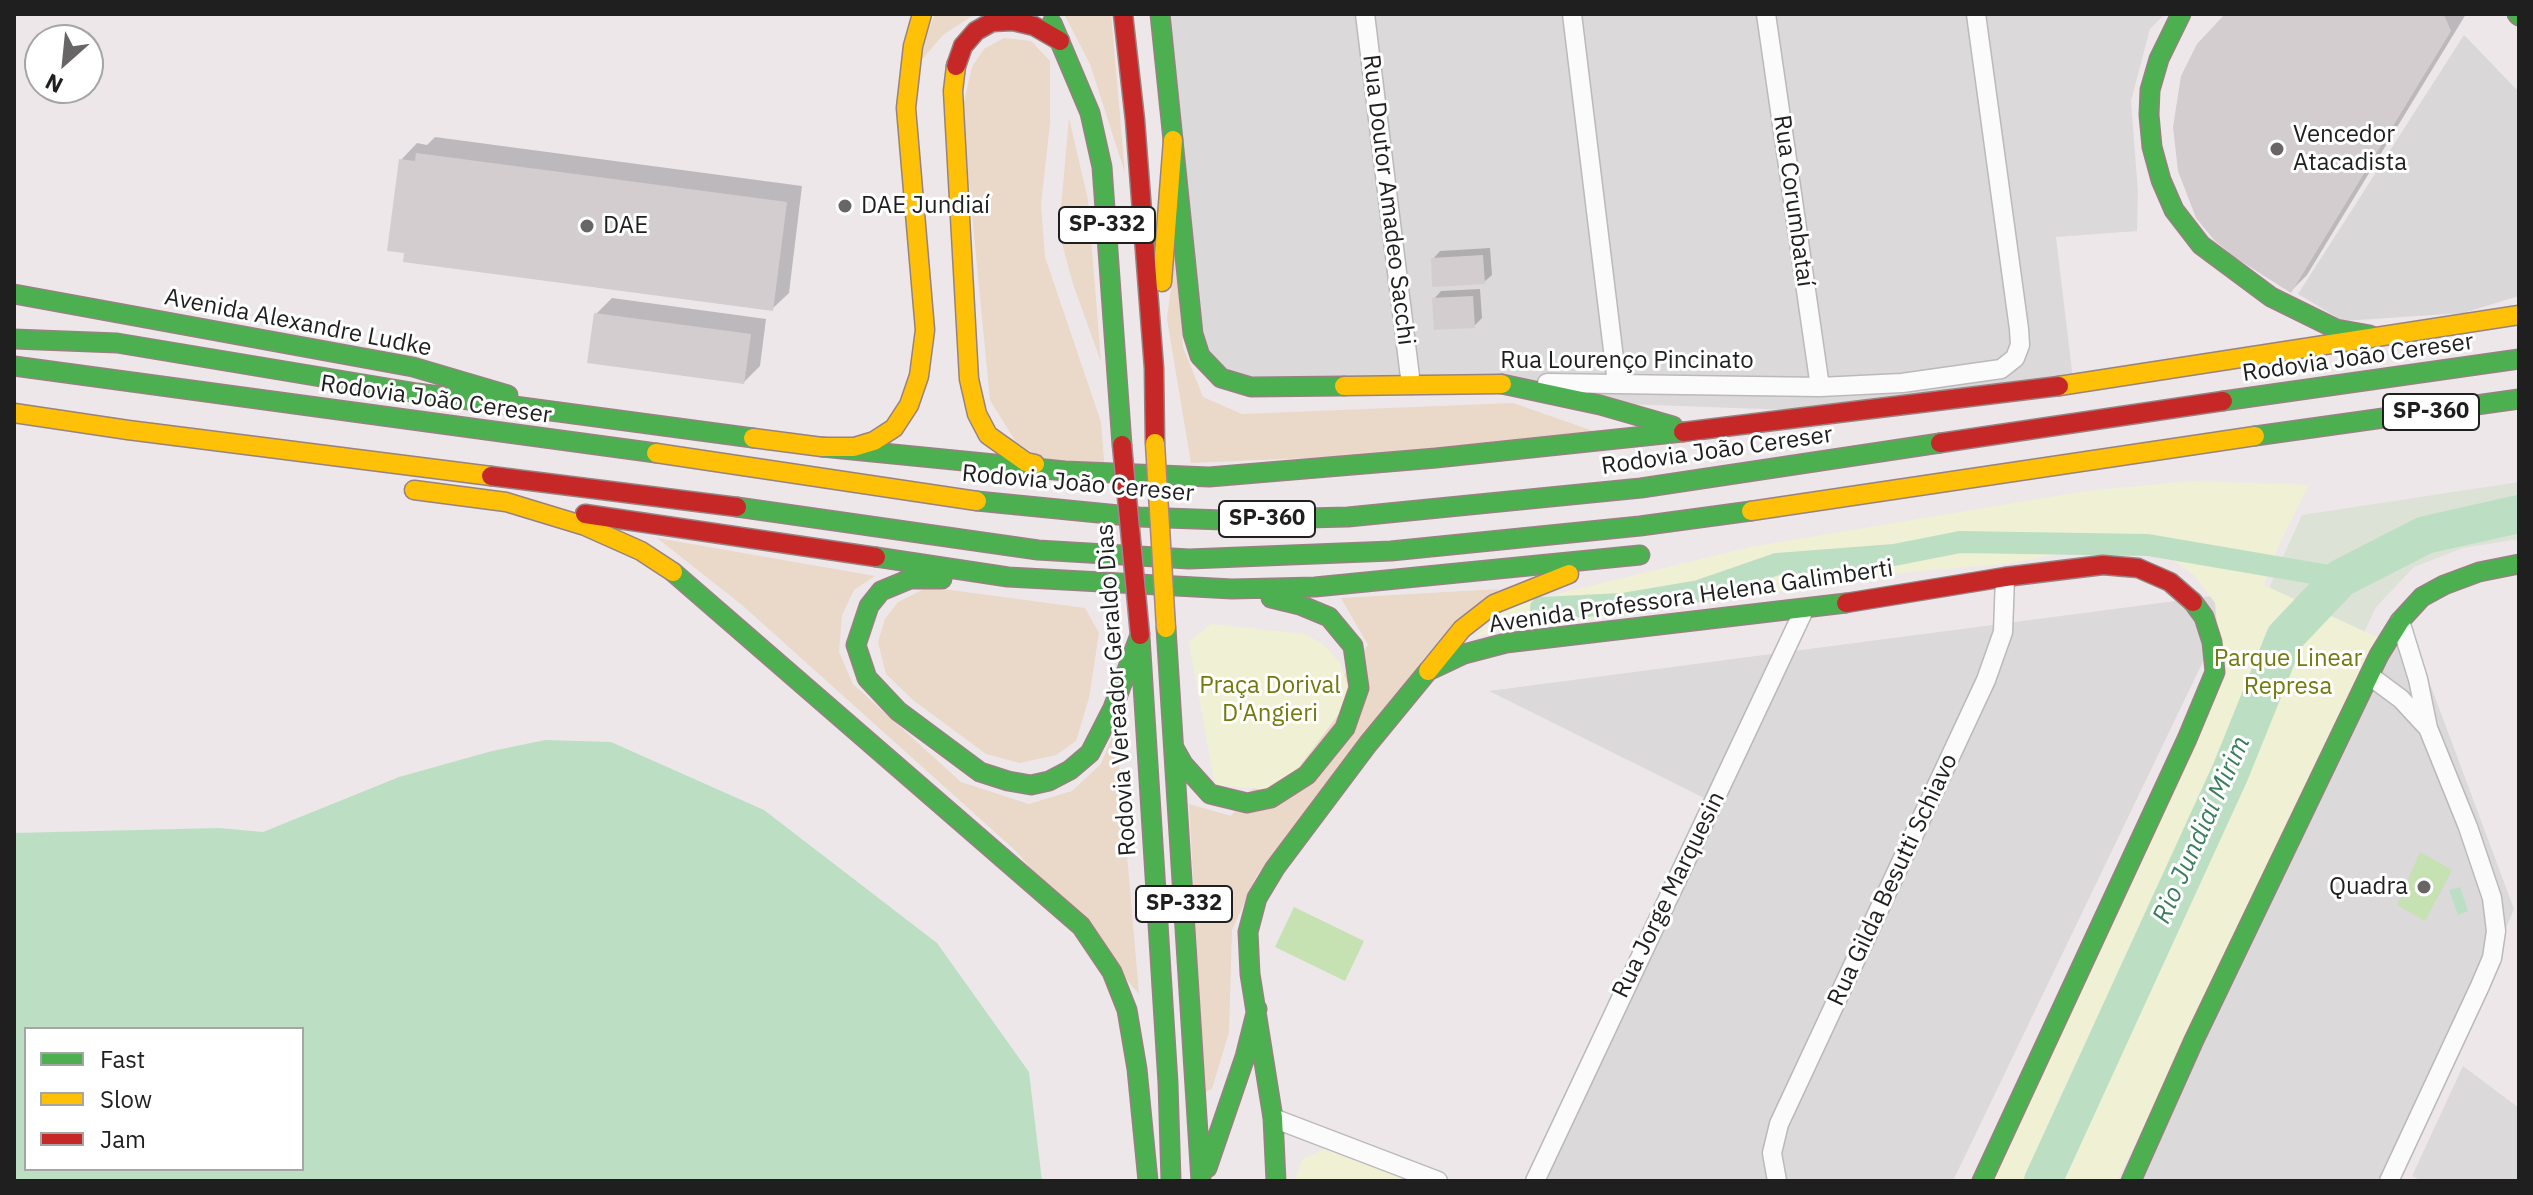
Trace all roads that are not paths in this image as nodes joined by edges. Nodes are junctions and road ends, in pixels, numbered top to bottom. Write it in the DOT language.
graph roads {
  1 [pos="922,14"];
  2 [pos="1048,14"];
  3 [pos="1123,14"];
  4 [pos="1160,14"];
  5 [pos="1365,14"];
  6 [pos="1572,14"];
  7 [pos="1766,14"];
  8 [pos="1976,14"];
  9 [pos="2181,14"];
  10 [pos="1060,41"];
  11 [pos="1173,140"];
  12 [pos="14,294"];
  13 [pos="2519,315"];
  14 [pos="2381,337"];
  15 [pos="14,339"];
  16 [pos="2519,359"];
  17 [pos="14,366"];
  18 [pos="1154,368"];
  19 [pos="1617,383"];
  20 [pos="1502,384"];
  21 [pos="1411,385"];
  22 [pos="1820,387"];
  23 [pos="2519,399"];
  24 [pos="2519,412"];
  25 [pos="14,413"];
  26 [pos="569,413"];
  27 [pos="2399,417"];
  28 [pos="128,430"];
  29 [pos="1690,431"];
  30 [pos="822,447"];
  31 [pos="1065,471"];
  32 [pos="325,474"];
  33 [pos="399,488"];
  34 [pos="506,502"];
  35 [pos="1814,503"];
  36 [pos="1698,537"];
  37 [pos="2519,564"];
  38 [pos="1008,577"];
  39 [pos="2005,577"];
  40 [pos="1232,589"];
  41 [pos="1804,610"];
  42 [pos="2400,621"];
  43 [pos="1140,635"];
  44 [pos="1428,671"];
  45 [pos="2370,676"];
  46 [pos="2428,728"];
  47 [pos="1174,748"];
  48 [pos="1257,1009"];
  49 [pos="1273,1118"];
  50 [pos="1148,1181"];
  51 [pos="1171,1181"];
  52 [pos="1202,1181"];
  53 [pos="1276,1181"];
  54 [pos="1438,1181"];
  55 [pos="1535,1181"];
  56 [pos="1777,1181"];
  57 [pos="1982,1181"];
  58 [pos="2131,1181"];
  59 [pos="2389,1181"];
  1 -- 30 [label="main road"];
  2 -- 10 [label="main road, Rodovia Vereador Geraldo Dias / SP-332"];
  3 -- 18 [label="main road, SP-332"];
  4 -- 11 [label="main road"];
  5 -- 21 [label="street, Rua Doutor Amadeo Sacchi"];
  6 -- 19 [label="street"];
  7 -- 22 [label="street, Rua Corumbataí"];
  8 -- 22 [label="street, Rua Lourenço Pincinato"];
  9 -- 14 [label="main road"];
  10 -- 31 [label="main road"];
  10 -- 43 [label="main road, Rodovia Vereador Geraldo Dias / SP-332, bridge"];
  11 -- 18 [label="main road"];
  11 -- 21 [label="main road, Rua Lourenço Pincinato"];
  12 -- 26 [label="main road, Avenida Alexandre Ludke"];
  13 -- 14 [label="main road"];
  14 -- 29 [label="main road"];
  15 -- 26 [label="main road"];
  16 -- 17 [label="main road, Rodovia João Cereser / SP-360"];
  18 -- 47 [label="main road, SP-332, bridge"];
  19 -- 20 [label="street, Rua Lourenço Pincinato"];
  19 -- 22 [label="street, Rua Lourenço Pincinato"];
  20 -- 21 [label="main road, Rua Lourenço Pincinato"];
  20 -- 29 [label="main road"];
  23 -- 27 [label="main road, SP-360"];
  24 -- 27 [label="main road"];
  25 -- 28 [label="main road, SP-360"];
  26 -- 30 [label="main road"];
  27 -- 35 [label="main road, SP-360"];
  28 -- 32 [label="main road"];
  28 -- 35 [label="main road, SP-360"];
  29 -- 31 [label="main road"];
  30 -- 31 [label="main road"];
  33 -- 34 [label="main road"];
  34 -- 38 [label="main road"];
  34 -- 50 [label="main road"];
  35 -- 36 [label="main road"];
  37 -- 42 [label="main road"];
  38 -- 40 [label="main road"];
  38 -- 43 [label="main road"];
  39 -- 41 [label="main road, Avenida Professora Helena Galimberti"];
  39 -- 56 [label="street, Rua Gilda Besutti Schiavo"];
  39 -- 57 [label="main road, Avenida Professora Helena Galimberti"];
  40 -- 44 [label="main road"];
  40 -- 47 [label="main road"];
  41 -- 44 [label="main road, Avenida Professora Helena Galimberti"];
  41 -- 55 [label="street, Rua Jorge Marquesin"];
  42 -- 45 [label="main road"];
  42 -- 46 [label="street"];
  43 -- 51 [label="main road, Rodovia Vereador Geraldo Dias / SP-332"];
  44 -- 48 [label="main road, Avenida Professora Helena Galimberti"];
  45 -- 46 [label="street"];
  45 -- 58 [label="main road"];
  46 -- 59 [label="street"];
  47 -- 52 [label="main road, SP-332"];
  48 -- 49 [label="main road, Avenida Professora Helena Galimberti"];
  48 -- 52 [label="main road"];
  49 -- 53 [label="main road, Avenida Professora Helena Galimberti"];
  49 -- 54 [label="street"];
}
